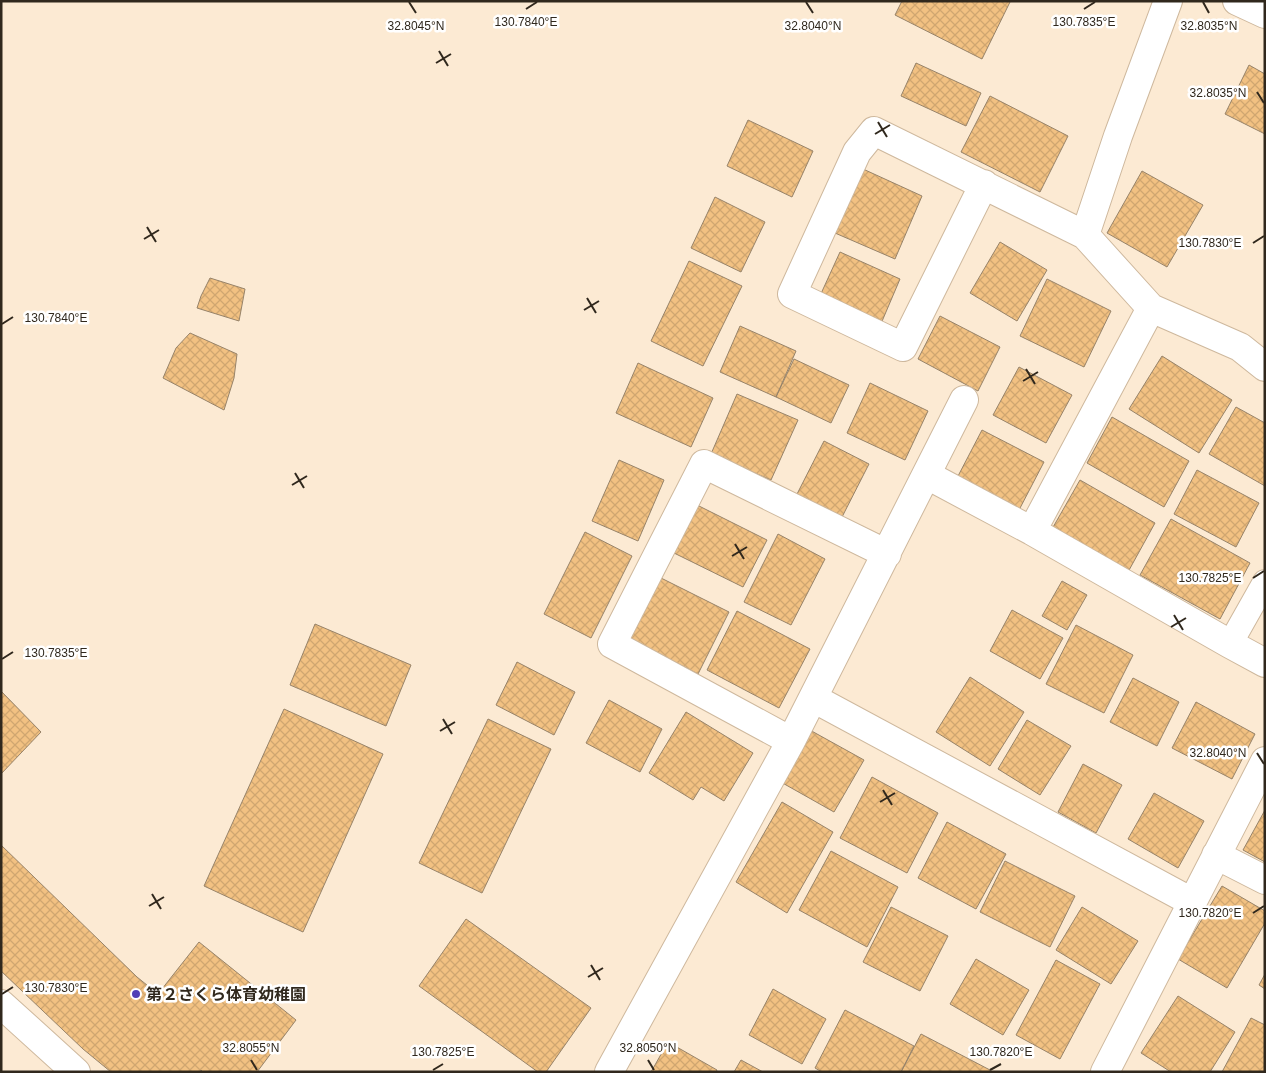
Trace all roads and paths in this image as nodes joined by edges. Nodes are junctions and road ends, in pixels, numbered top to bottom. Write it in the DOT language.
graph roads {
  1 [pos="1168,1"];
  2 [pos="1237,1"];
  3 [pos="1265,14"];
  4 [pos="984,184"];
  5 [pos="1085,235"];
  6 [pos="1151,308"];
  7 [pos="1265,366"];
  8 [pos="964,400"];
  9 [pos="926,475"];
  10 [pos="1032,532"];
  11 [pos="887,554"];
  12 [pos="1265,582"];
  13 [pos="1230,644"];
  14 [pos="1265,662"];
  15 [pos="813,698"];
  16 [pos="791,741"];
  17 [pos="1265,760"];
  18 [pos="1216,855"];
  19 [pos="1265,880"];
  20 [pos="1192,902"];
  21 [pos="1,1004"];
  22 [pos="76,1072"];
  23 [pos="609,1072"];
  24 [pos="1105,1072"];
  1 -- 5 [label="street"];
  2 -- 3 [label="street"];
  4 -- 4 [label="street"];
  4 -- 5 [label="street"];
  5 -- 6 [label="street"];
  6 -- 7 [label="street"];
  6 -- 10 [label="street"];
  8 -- 9 [label="street"];
  9 -- 10 [label="street"];
  9 -- 11 [label="street"];
  10 -- 13 [label="street"];
  11 -- 15 [label="street"];
  11 -- 16 [label="street"];
  12 -- 13 [label="lane"];
  13 -- 14 [label="street"];
  15 -- 16 [label="street"];
  15 -- 20 [label="street"];
  16 -- 23 [label="street"];
  17 -- 18 [label="street"];
  18 -- 19 [label="street"];
  18 -- 20 [label="street"];
  20 -- 24 [label="street"];
  21 -- 22 [label="street"];
}
